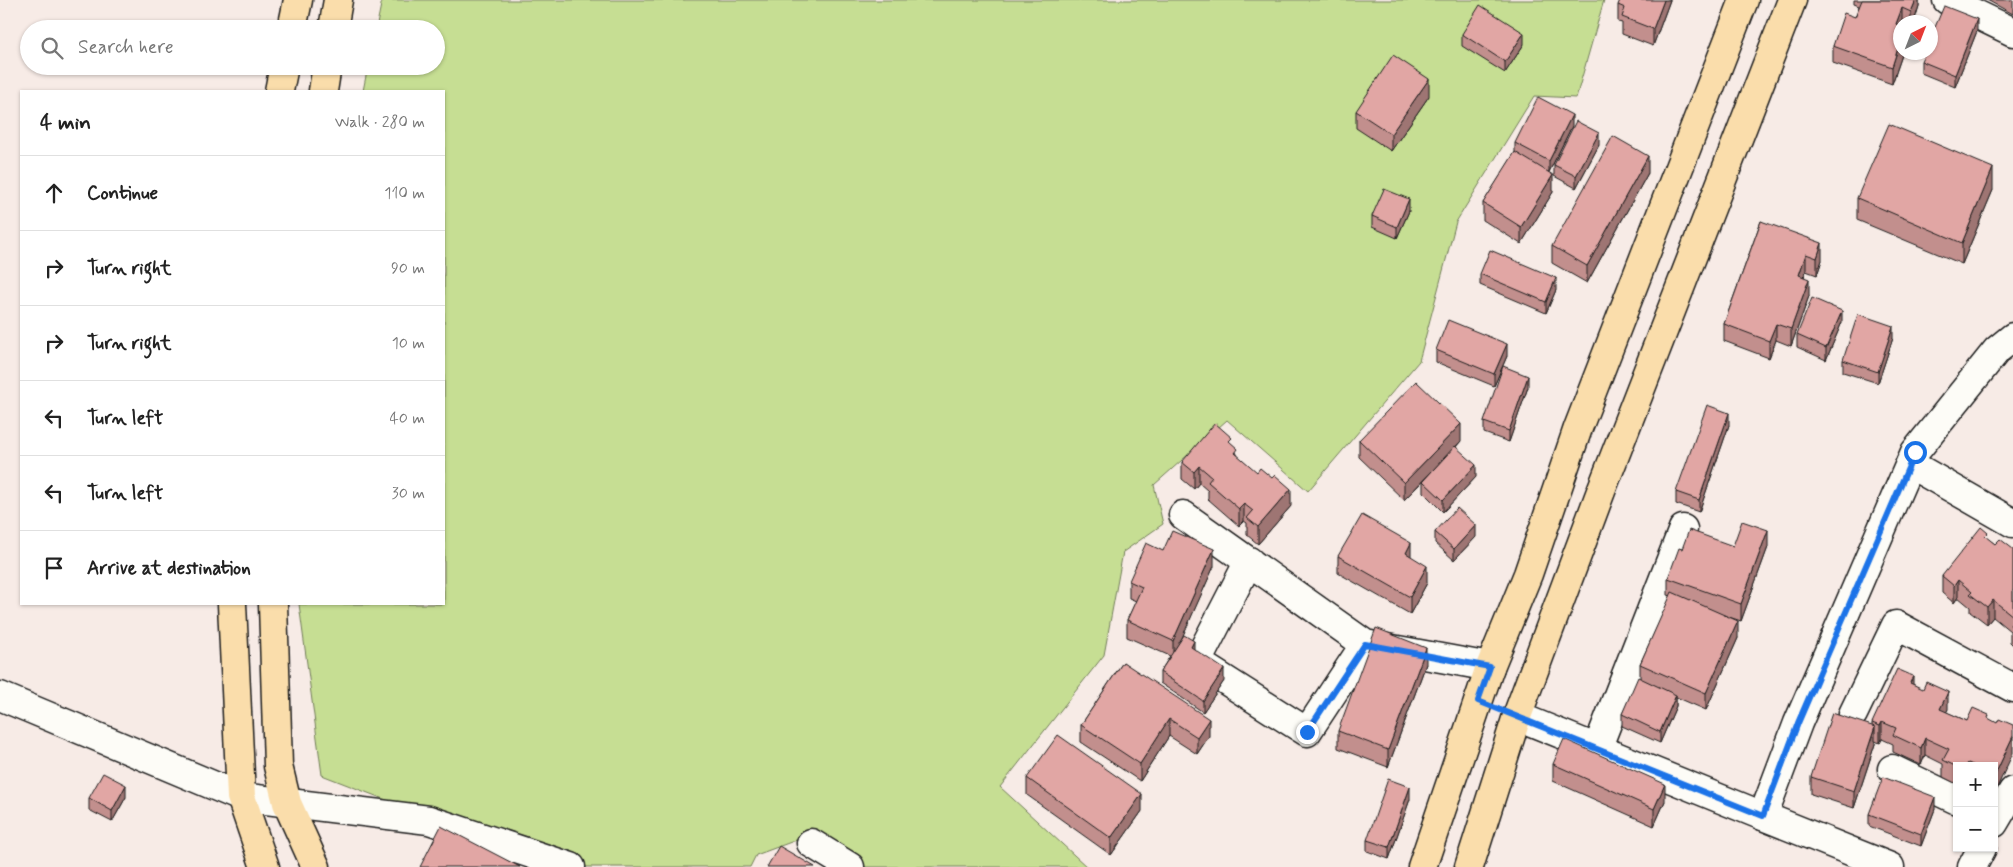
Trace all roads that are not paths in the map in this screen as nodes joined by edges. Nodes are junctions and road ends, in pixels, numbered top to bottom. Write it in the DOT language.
graph roads {
  1 [pos="298,0"];
  2 [pos="338,0"];
  3 [pos="1744,0"];
  4 [pos="1792,0"];
  5 [pos="1947,0"];
  6 [pos="294,20"];
  7 [pos="335,20"];
  8 [pos="2013,32"];
  9 [pos="282,75"];
  10 [pos="326,75"];
  11 [pos="279,90"];
  12 [pos="323,90"];
  13 [pos="2013,338"];
  14 [pos="1910,464"];
  15 [pos="1184,515"];
  16 [pos="2013,523"];
  17 [pos="1683,529"];
  18 [pos="1249,560"];
  19 [pos="232,605"];
  20 [pos="272,605"];
  21 [pos="1365,644"];
  22 [pos="1490,667"];
  23 [pos="2013,688"];
  24 [pos="0,696"];
  25 [pos="1478,701"];
  26 [pos="1853,714"];
  27 [pos="1517,716"];
  28 [pos="1597,749"];
  29 [pos="1892,769"];
  30 [pos="2013,791"];
  31 [pos="240,797"];
  32 [pos="1953,798"];
  33 [pos="287,803"];
  34 [pos="1998,815"];
  35 [pos="1763,816"];
  36 [pos="811,843"];
  37 [pos="1980,852"];
  38 [pos="265,867"];
  39 [pos="316,867"];
  40 [pos="571,867"];
  41 [pos="850,867"];
  42 [pos="1422,867"];
  43 [pos="1469,867"];
  44 [pos="1890,867"];
  45 [pos="1972,867"];
  1 -- 6 [label="main road"];
  2 -- 7 [label="main road"];
  3 -- 22 [label="main road"];
  4 -- 27 [label="main road"];
  5 -- 8 [label="street"];
  9 -- 11 [label="main road"];
  10 -- 12 [label="main road"];
  13 -- 14 [label="street"];
  14 -- 16 [label="street"];
  14 -- 35 [label="street"];
  15 -- 18 [label="street"];
  17 -- 28 [label="street"];
  18 -- 21 [label="street"];
  18 -- 21 [label="street"];
  19 -- 31 [label="main road"];
  20 -- 33 [label="main road"];
  21 -- 22 [label="street"];
  22 -- 25 [label="main road"];
  23 -- 26 [label="street"];
  24 -- 31 [label="street"];
  25 -- 27 [label="main road"];
  25 -- 42 [label="main road"];
  27 -- 28 [label="street"];
  27 -- 43 [label="main road"];
  28 -- 35 [label="street"];
  29 -- 32 [label="street"];
  30 -- 34 [label="street"];
  31 -- 33 [label="street"];
  31 -- 38 [label="main road"];
  33 -- 39 [label="main road"];
  33 -- 40 [label="street"];
  35 -- 44 [label="street"];
  36 -- 41 [label="street"];
  37 -- 45 [label="street"];
}
